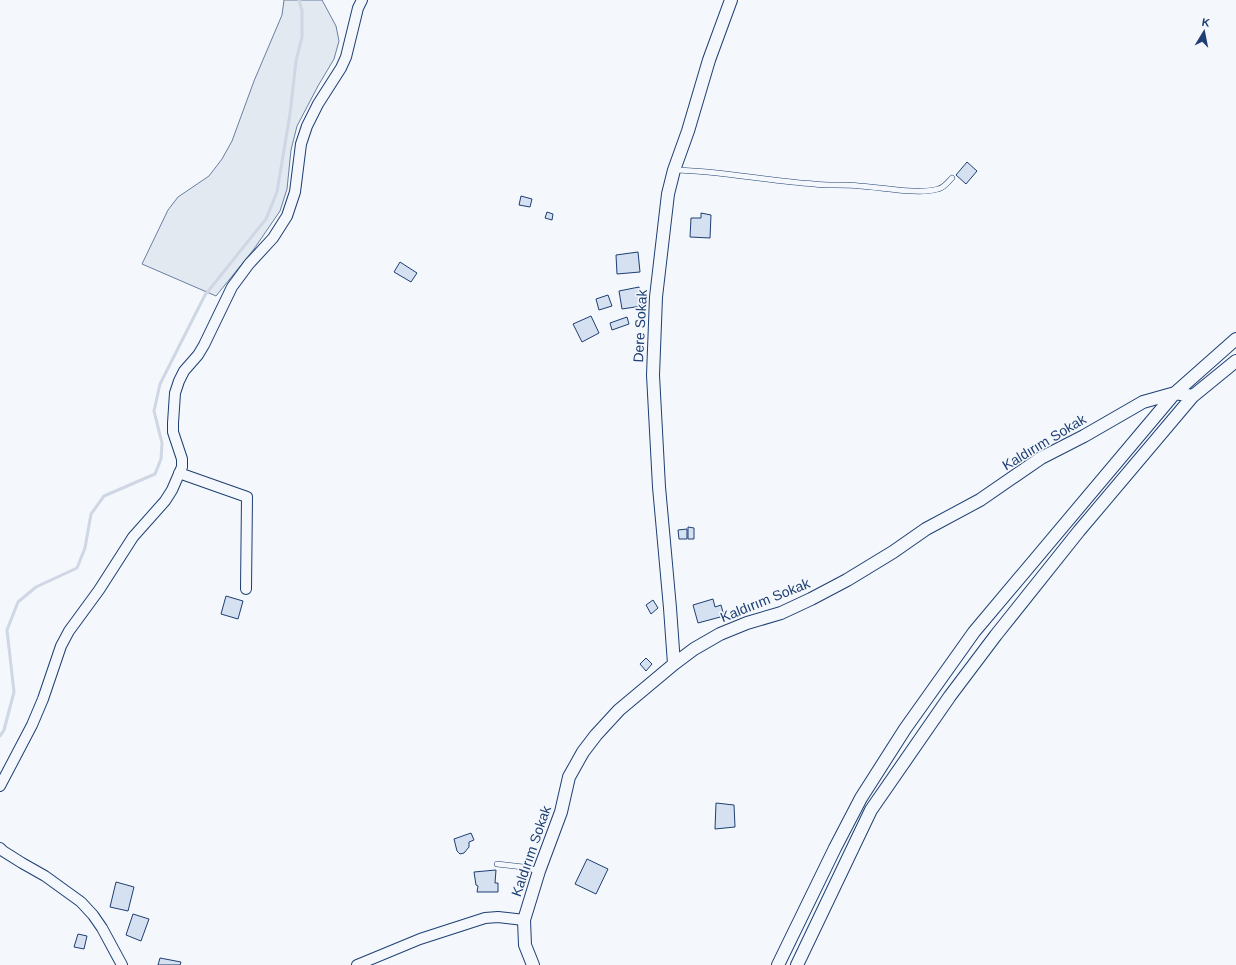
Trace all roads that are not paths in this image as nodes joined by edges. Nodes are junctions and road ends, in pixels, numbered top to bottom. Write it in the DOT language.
graph roads {
  1 [pos="362,0"];
  2 [pos="731,0"];
  3 [pos="674,170"];
  4 [pos="952,178"];
  5 [pos="1236,339"];
  6 [pos="1236,361"];
  7 [pos="1175,392"];
  8 [pos="1193,396"];
  9 [pos="179,473"];
  10 [pos="246,589"];
  11 [pos="674,664"];
  12 [pos="0,786"];
  13 [pos="0,848"];
  14 [pos="497,864"];
  15 [pos="539,871"];
  16 [pos="524,920"];
  17 [pos="122,965"];
  18 [pos="357,965"];
  19 [pos="533,965"];
  20 [pos="778,965"];
  21 [pos="797,965"];
  1 -- 9 [label="street"];
  2 -- 3 [label="street, Dere Sokak"];
  3 -- 4 [label="lane"];
  3 -- 11 [label="street, Dere Sokak"];
  5 -- 7 [label="street, Kaldırım Sokak"];
  6 -- 8 [label="street"];
  7 -- 8 [label="street, Kaldırım Sokak"];
  7 -- 11 [label="street, Kaldırım Sokak"];
  7 -- 20 [label="street"];
  8 -- 21 [label="street"];
  9 -- 10 [label="street"];
  9 -- 12 [label="street"];
  11 -- 15 [label="street, Kaldırım Sokak"];
  13 -- 17 [label="street"];
  14 -- 15 [label="lane"];
  15 -- 16 [label="street, Kaldırım Sokak"];
  16 -- 18 [label="street"];
  16 -- 19 [label="street, Kaldırım Sokak"];
}
